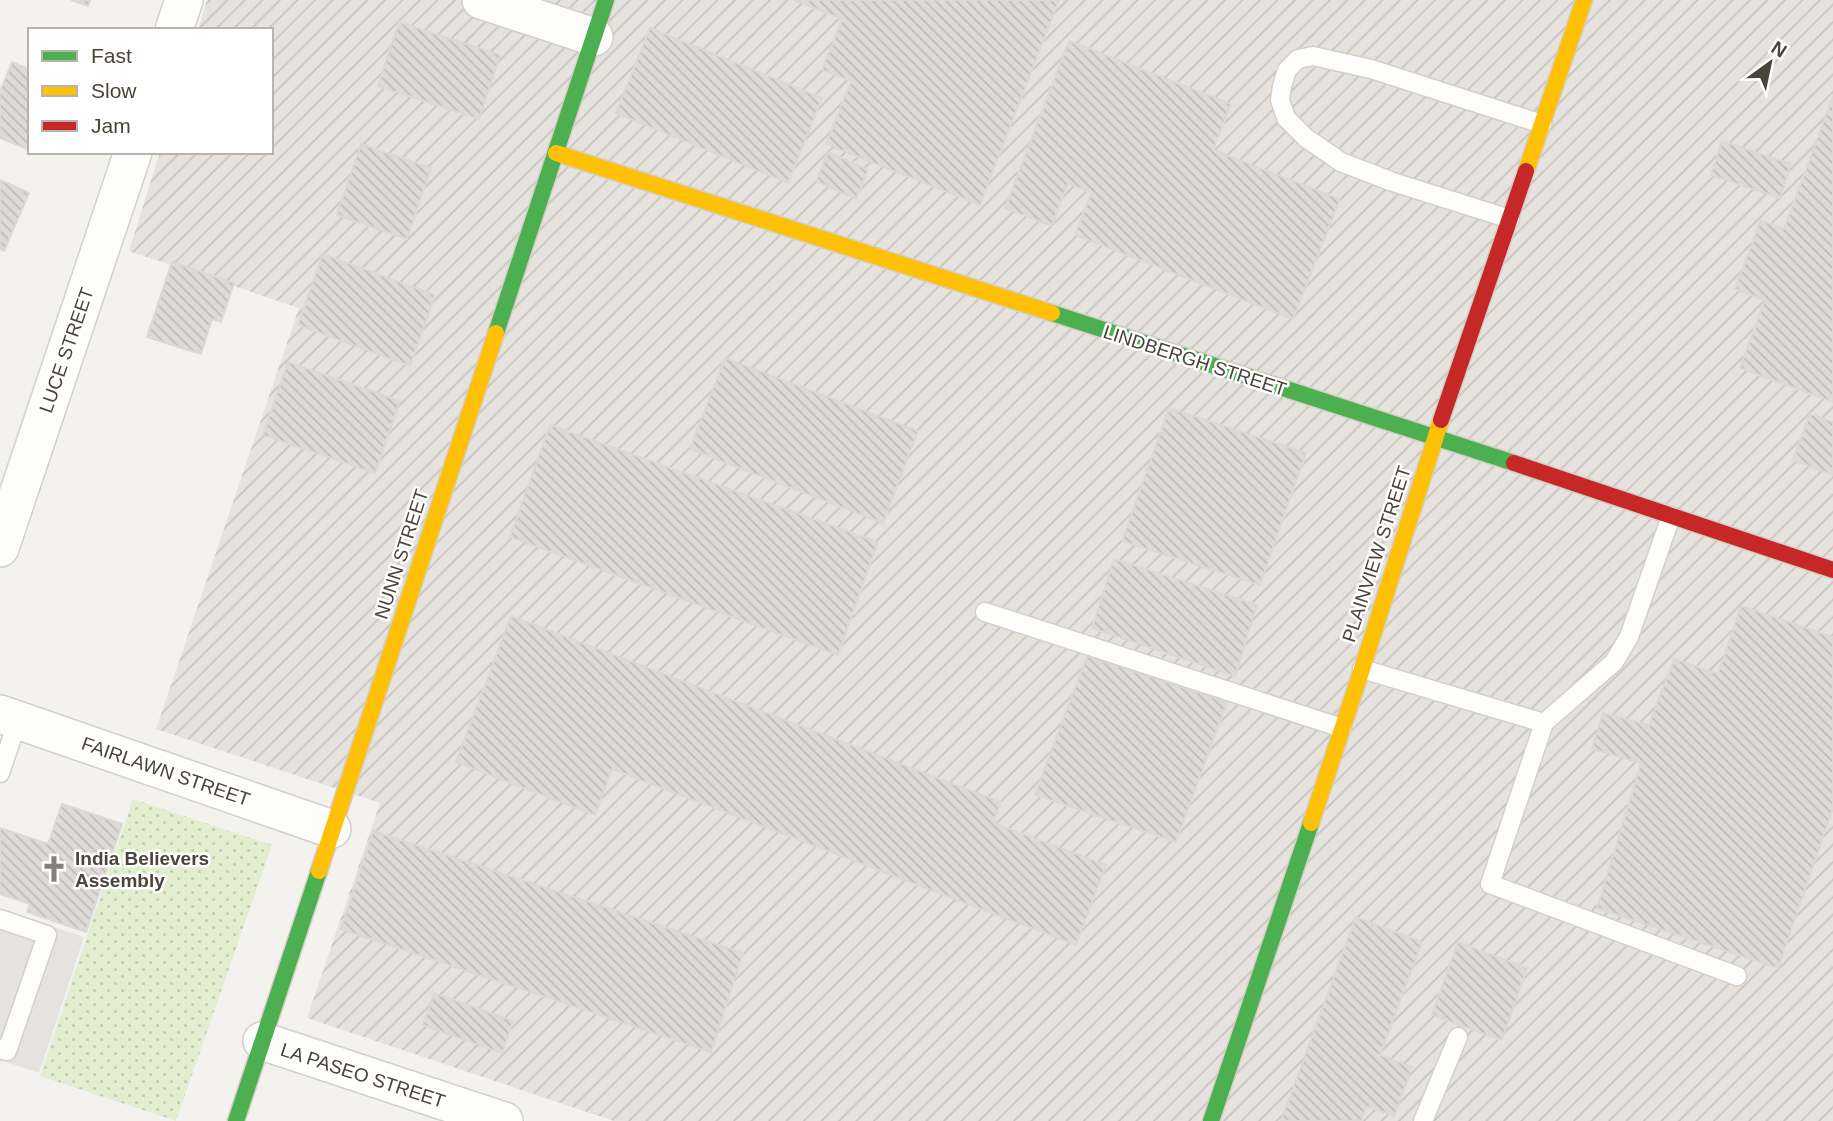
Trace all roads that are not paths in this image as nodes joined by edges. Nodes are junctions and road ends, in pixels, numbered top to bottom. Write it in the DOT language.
graph roads {
  1 [pos="184,0"];
  2 [pos="481,0"];
  3 [pos="606,0"];
  4 [pos="1584,0"];
  5 [pos="175,28"];
  6 [pos="594,37"];
  7 [pos="1542,124"];
  8 [pos="556,153"];
  9 [pos="132,154"];
  10 [pos="1510,219"];
  11 [pos="1435,437"];
  12 [pos="1671,516"];
  13 [pos="0,548"];
  14 [pos="1833,570"];
  15 [pos="985,612"];
  16 [pos="1362,670"];
  17 [pos="9,717"];
  18 [pos="1544,723"];
  19 [pos="1342,728"];
  20 [pos="0,773"];
  21 [pos="332,829"];
  22 [pos="0,919"];
  23 [pos="1737,976"];
  24 [pos="1458,1037"];
  25 [pos="262,1041"];
  26 [pos="0,1049"];
  27 [pos="236,1121"];
  28 [pos="504,1121"];
  29 [pos="1211,1121"];
  30 [pos="1423,1121"];
  1 -- 5 [label="street"];
  2 -- 6 [label="street"];
  3 -- 6 [label="street, NUNN STREET"];
  4 -- 7 [label="street, PLAINVIEW STREET"];
  6 -- 8 [label="street, NUNN STREET"];
  7 -- 10 [label="street, PLAINVIEW STREET"];
  7 -- 10 [label="lane"];
  8 -- 11 [label="street, LINDBERGH STREET"];
  8 -- 21 [label="street, NUNN STREET"];
  9 -- 13 [label="street, LUCE STREET"];
  10 -- 11 [label="street, PLAINVIEW STREET"];
  11 -- 12 [label="street, LINDBERGH STREET"];
  11 -- 16 [label="street, PLAINVIEW STREET"];
  12 -- 14 [label="street, LINDBERGH STREET"];
  12 -- 18 [label="lane"];
  15 -- 19 [label="lane"];
  16 -- 18 [label="lane"];
  16 -- 19 [label="street, PLAINVIEW STREET"];
  17 -- 20 [label="lane"];
  17 -- 21 [label="street, FAIRLAWN STREET"];
  18 -- 23 [label="lane"];
  19 -- 29 [label="street, PLAINVIEW STREET"];
  21 -- 25 [label="street, NUNN STREET"];
  22 -- 26 [label="lane"];
  24 -- 30 [label="lane"];
  25 -- 27 [label="street, NUNN STREET"];
  25 -- 28 [label="street, LA PASEO STREET"];
}
